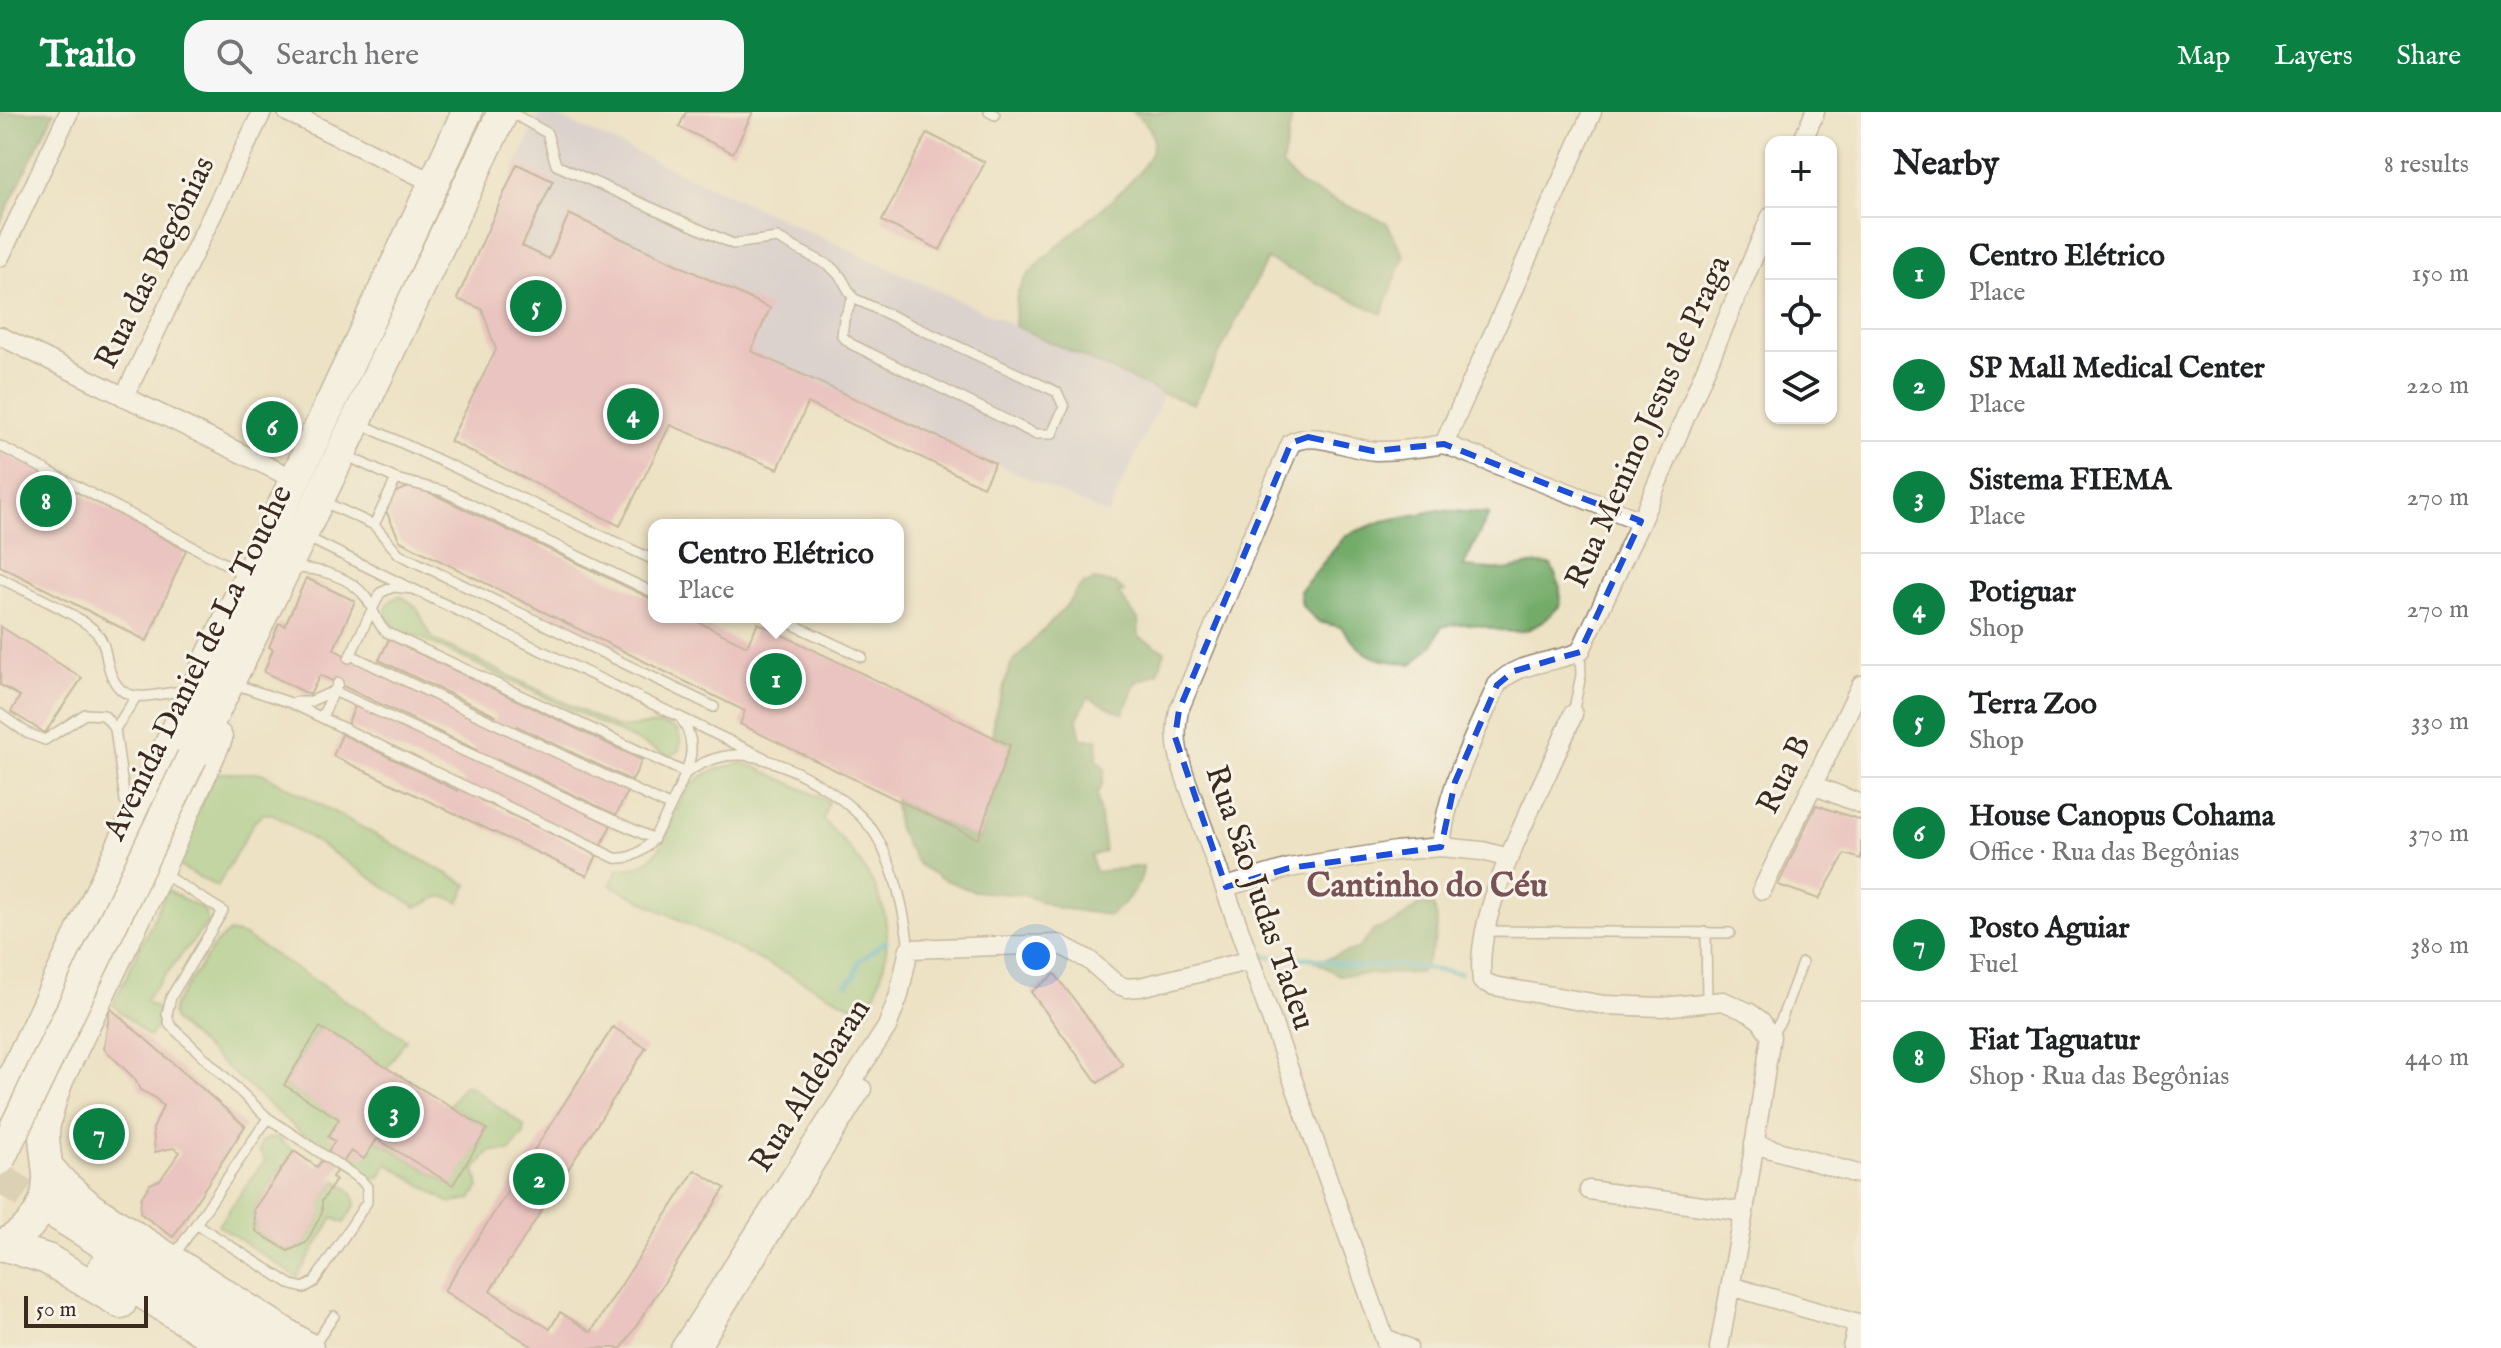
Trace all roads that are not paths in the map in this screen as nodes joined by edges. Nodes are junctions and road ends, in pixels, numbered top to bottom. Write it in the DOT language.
graph roads {
  1 [pos="69,112"];
  2 [pos="262,112"];
  3 [pos="287,112"];
  4 [pos="467,112"];
  5 [pos="503,112"];
  6 [pos="510,112"];
  7 [pos="1592,112"];
  8 [pos="1815,112"];
  9 [pos="1805,136"];
  10 [pos="434,183"];
  11 [pos="1765,230"];
  12 [pos="0,257"];
  13 [pos="853,298"];
  14 [pos="0,336"];
  15 [pos="124,397"];
  16 [pos="356,422"];
  17 [pos="1444,444"];
  18 [pos="0,446"];
  19 [pos="341,453"];
  20 [pos="294,479"];
  21 [pos="396,479"];
  22 [pos="319,499"];
  23 [pos="1641,521"];
  24 [pos="374,525"];
  25 [pos="302,535"];
  26 [pos="648,557"];
  27 [pos="286,569"];
  28 [pos="0,578"];
  29 [pos="244,585"];
  30 [pos="413,589"];
  31 [pos="648,590"];
  32 [pos="372,608"];
  33 [pos="790,623"];
  34 [pos="257,627"];
  35 [pos="1580,652"];
  36 [pos="862,657"];
  37 [pos="237,685"];
  38 [pos="1861,685"];
  39 [pos="336,687"];
  40 [pos="183,691"];
  41 [pos="136,697"];
  42 [pos="291,703"];
  43 [pos="714,707"];
  44 [pos="0,714"];
  45 [pos="1573,714"];
  46 [pos="322,717"];
  47 [pos="680,717"];
  48 [pos="115,729"];
  49 [pos="182,751"];
  50 [pos="765,758"];
  51 [pos="686,773"];
  52 [pos="1813,785"];
  53 [pos="125,801"];
  54 [pos="1861,804"];
  55 [pos="669,806"];
  56 [pos="654,839"];
  57 [pos="1441,847"];
  58 [pos="1509,858"];
  59 [pos="158,871"];
  60 [pos="1226,887"];
  61 [pos="1762,890"];
  62 [pos="1484,931"];
  63 [pos="1706,932"];
  64 [pos="1730,933"];
  65 [pos="909,949"];
  66 [pos="1248,961"];
  67 [pos="1802,963"];
  68 [pos="1707,1001"];
  69 [pos="1771,1036"];
  70 [pos="0,1061"];
  71 [pos="0,1104"];
  72 [pos="0,1111"];
  73 [pos="268,1118"];
  74 [pos="1754,1144"];
  75 [pos="0,1159"];
  76 [pos="46,1162"];
  77 [pos="1861,1175"];
  78 [pos="1589,1190"];
  79 [pos="1744,1212"];
  80 [pos="196,1224"];
  81 [pos="1,1246"];
  82 [pos="170,1260"];
  83 [pos="1731,1286"];
  84 [pos="334,1316"];
  85 [pos="1861,1327"];
  86 [pos="1386,1343"];
  87 [pos="192,1348"];
  88 [pos="229,1348"];
  89 [pos="269,1348"];
  90 [pos="310,1348"];
  91 [pos="680,1348"];
  92 [pos="700,1348"];
  93 [pos="1408,1348"];
  94 [pos="1719,1348"];
  95 [pos="1856,1348"];
  1 -- 12 [label="street"];
  2 -- 15 [label="street, Rua das Begônias"];
  3 -- 10 [label="street"];
  4 -- 10 [label="main road, Avenida Daniel de La Touche"];
  5 -- 16 [label="main road, Avenida Daniel de La Touche"];
  6 -- 13 [label="lane"];
  7 -- 17 [label="street"];
  8 -- 9 [label="street"];
  10 -- 20 [label="main road, Avenida Daniel de La Touche"];
  11 -- 23 [label="street, Rua Menino Jesus de Praga"];
  13 -- 13 [label="lane"];
  14 -- 15 [label="street, Rua das Begônias"];
  15 -- 20 [label="street, Rua das Begônias"];
  16 -- 19 [label="main road, Avenida Daniel de La Touche"];
  16 -- 26 [label="lane"];
  17 -- 23 [label="street"];
  17 -- 60 [label="street, Rua São Judas Tadeu"];
  18 -- 29 [label="lane"];
  19 -- 21 [label="lane"];
  19 -- 22 [label="main road, Avenida Daniel de La Touche"];
  20 -- 29 [label="main road, Avenida Daniel de La Touche"];
  21 -- 24 [label="lane"];
  21 -- 31 [label="lane"];
  22 -- 24 [label="lane"];
  22 -- 25 [label="main road, Avenida Daniel de La Touche"];
  23 -- 35 [label="street, Rua Menino Jesus de Praga"];
  24 -- 43 [label="lane"];
  25 -- 27 [label="main road, Avenida Daniel de La Touche"];
  25 -- 30 [label="lane"];
  27 -- 32 [label="lane"];
  27 -- 34 [label="main road, Avenida Daniel de La Touche"];
  28 -- 41 [label="lane"];
  29 -- 40 [label="main road"];
  29 -- 49 [label="main road, Avenida Daniel de La Touche"];
  30 -- 32 [label="lane"];
  30 -- 47 [label="lane"];
  32 -- 51 [label="lane"];
  32 -- 55 [label="lane"];
  33 -- 36 [label="lane"];
  34 -- 37 [label="main road"];
  34 -- 49 [label="main road, Avenida Daniel de La Touche"];
  35 -- 45 [label="lane, Rua Menino Jesus de Praga"];
  35 -- 57 [label="street"];
  37 -- 42 [label="lane"];
  37 -- 59 [label="main road"];
  38 -- 52 [label="street, Rua B"];
  39 -- 42 [label="lane"];
  39 -- 46 [label="lane"];
  39 -- 56 [label="lane"];
  40 -- 41 [label="lane"];
  40 -- 53 [label="main road"];
  41 -- 48 [label="lane"];
  42 -- 46 [label="lane"];
  44 -- 48 [label="lane"];
  45 -- 58 [label="street, Rua Menino Jesus de Praga"];
  46 -- 56 [label="lane"];
  47 -- 50 [label="lane"];
  47 -- 51 [label="lane"];
  48 -- 53 [label="lane"];
  49 -- 71 [label="main road, Avenida Daniel de La Touche"];
  49 -- 75 [label="main road, Avenida Daniel de La Touche, bridge"];
  50 -- 51 [label="lane"];
  50 -- 65 [label="lane"];
  51 -- 55 [label="lane"];
  52 -- 54 [label="street"];
  52 -- 61 [label="street, Rua B"];
  53 -- 70 [label="main road"];
  55 -- 56 [label="lane"];
  57 -- 58 [label="street"];
  57 -- 60 [label="street"];
  58 -- 62 [label="street, Rua Menino Jesus de Praga"];
  59 -- 73 [label="lane"];
  59 -- 76 [label="main road"];
  60 -- 66 [label="street, Rua São Judas Tadeu"];
  62 -- 63 [label="lane"];
  62 -- 68 [label="street, Rua Menino Jesus de Praga"];
  63 -- 64 [label="lane"];
  63 -- 68 [label="lane"];
  65 -- 66 [label="street"];
  65 -- 91 [label="street, Rua Aldebaran"];
  65 -- 92 [label="street, Rua Aldebaran"];
  66 -- 86 [label="street, Rua São Judas Tadeu"];
  67 -- 69 [label="lane"];
  68 -- 69 [label="street, Rua Menino Jesus de Praga"];
  69 -- 74 [label="street"];
  72 -- 76 [label="main road"];
  73 -- 80 [label="lane"];
  73 -- 80 [label="lane"];
  74 -- 77 [label="street"];
  74 -- 79 [label="street"];
  76 -- 81 [label="main road"];
  76 -- 82 [label="main road"];
  78 -- 79 [label="street"];
  79 -- 83 [label="street"];
  80 -- 82 [label="lane"];
  81 -- 87 [label="main road"];
  82 -- 90 [label="main road"];
  83 -- 85 [label="street"];
  83 -- 94 [label="street"];
  84 -- 90 [label="lane"];
  85 -- 95 [label="street"];
  86 -- 93 [label="street"];
  88 -- 89 [label="main road"];
}
